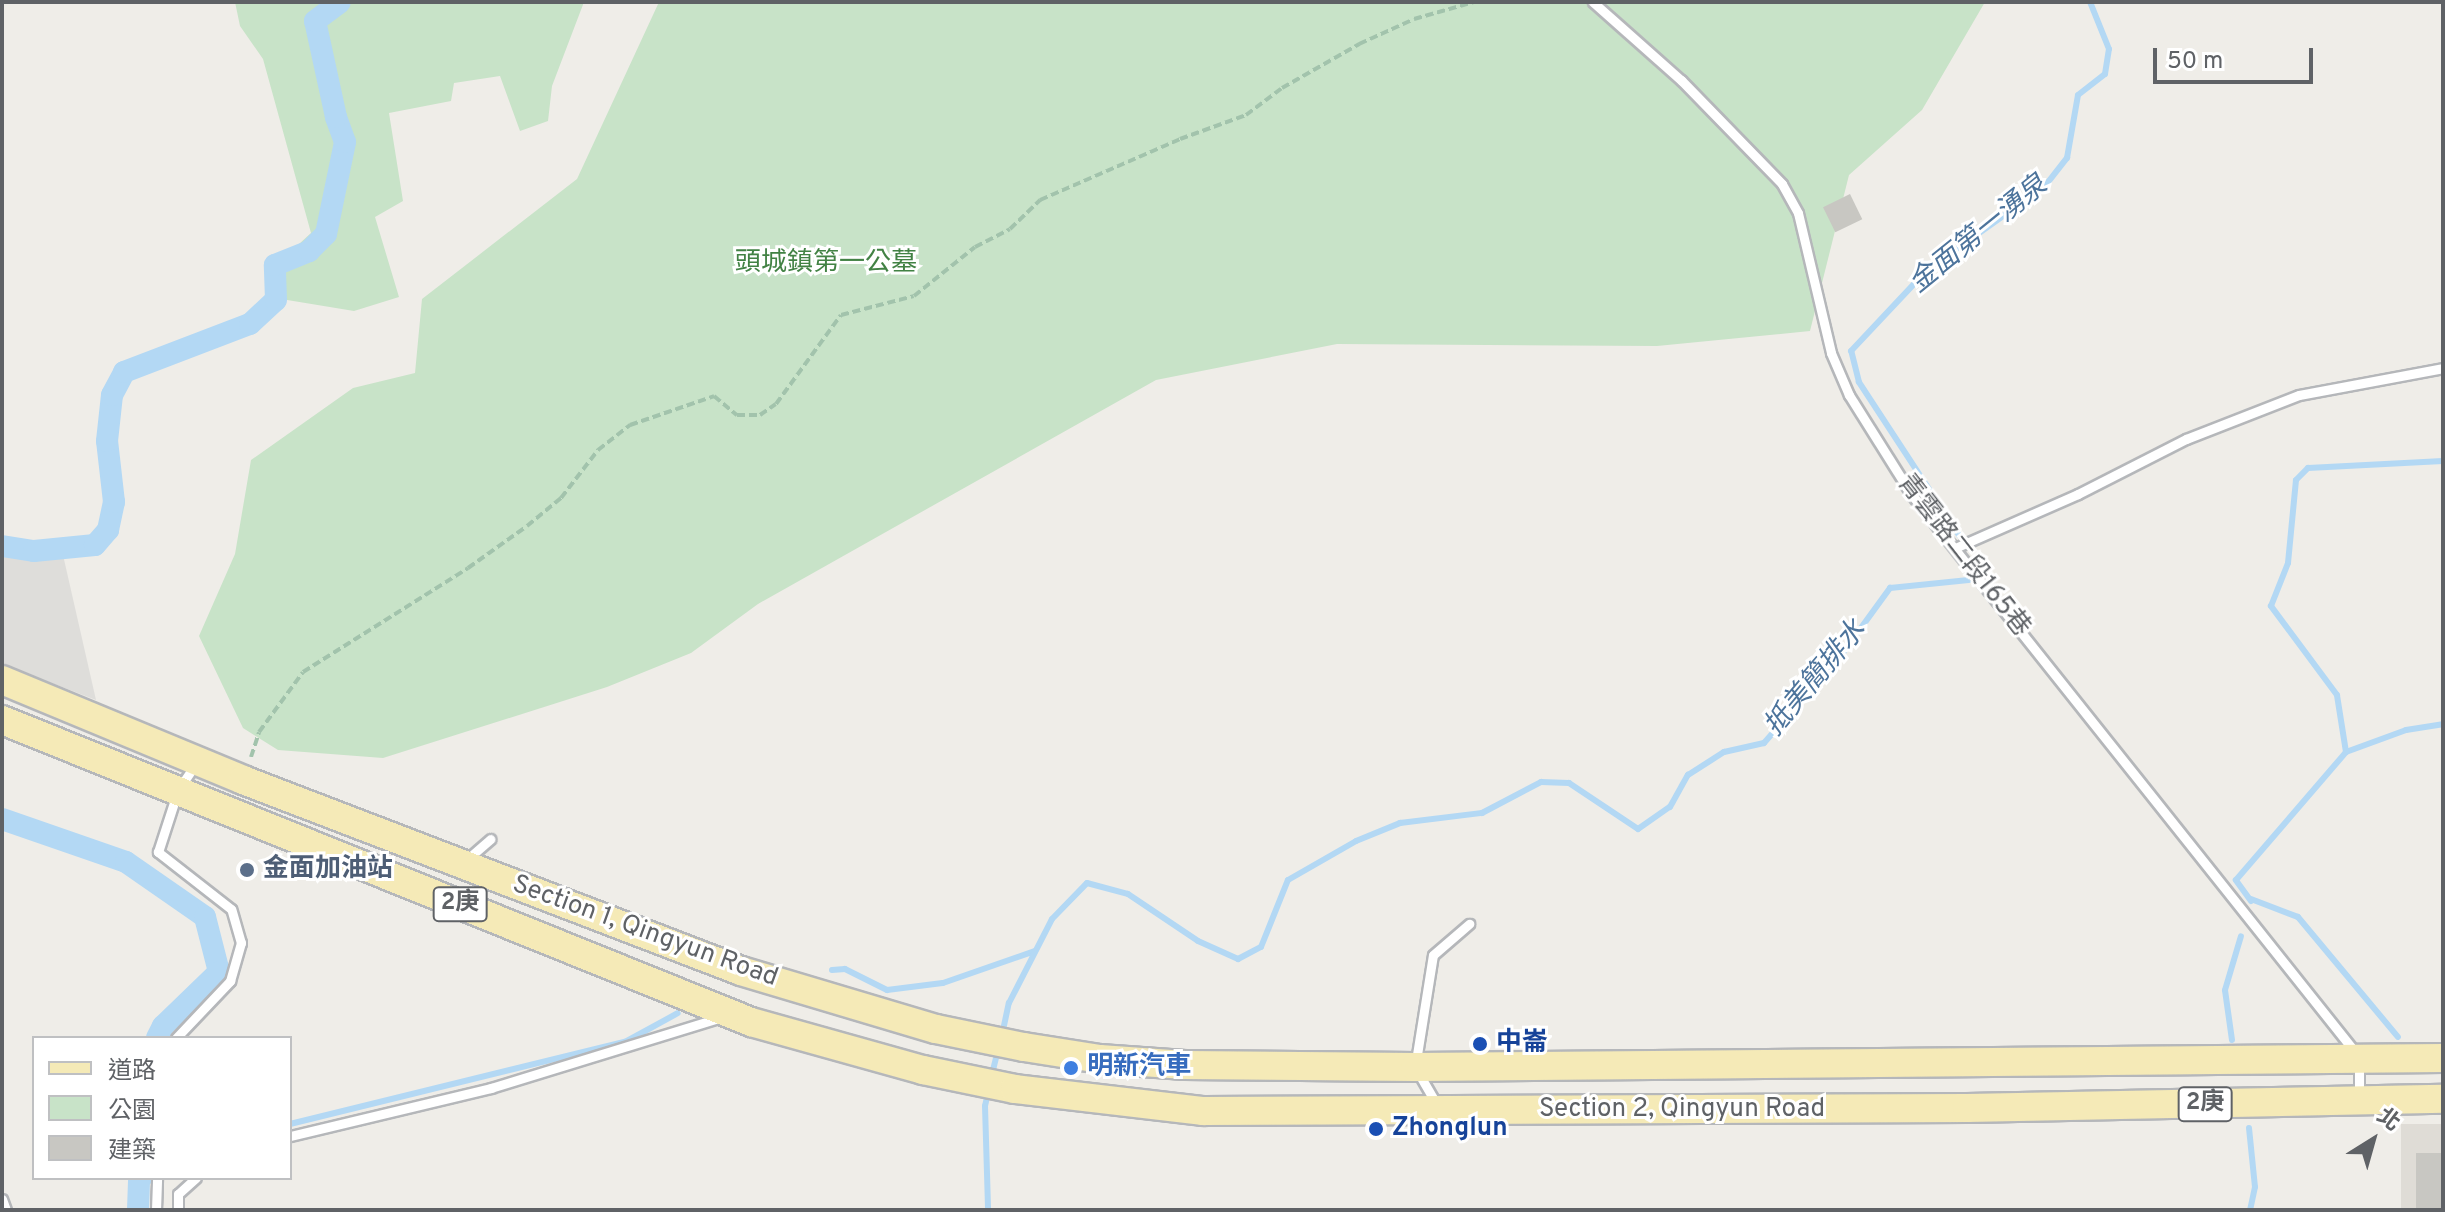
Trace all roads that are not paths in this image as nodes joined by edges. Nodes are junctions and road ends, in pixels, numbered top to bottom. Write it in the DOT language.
graph roads {
  1 [pos="1593,2"];
  2 [pos="2443,368"];
  3 [pos="1955,548"];
  4 [pos="2,680"];
  5 [pos="2,720"];
  6 [pos="197,761"];
  7 [pos="178,790"];
  8 [pos="490,839"];
  9 [pos="462,864"];
  10 [pos="1469,924"];
  11 [pos="731,1014"];
  12 [pos="936,1029"];
  13 [pos="178,1036"];
  14 [pos="2359,1057"];
  15 [pos="2443,1058"];
  16 [pos="1415,1067"];
  17 [pos="923,1070"];
  18 [pos="2443,1099"];
  19 [pos="2359,1101"];
  20 [pos="1441,1111"];
  21 [pos="292,1136"];
  22 [pos="157,1180"];
  23 [pos="194,1180"];
  24 [pos="2,1199"];
  25 [pos="6,1210"];
  26 [pos="156,1210"];
  27 [pos="178,1210"];
  1 -- 3 [label="lane, 青雲路二段165巷"];
  2 -- 3 [label="lane"];
  3 -- 14 [label="lane, 青雲路二段165巷"];
  4 -- 6 [label="main road, Section 1, Qingyun Road / 2庚"];
  5 -- 7 [label="main road, Section 1, Qingyun Road / 2庚"];
  6 -- 7 [label="lane"];
  6 -- 9 [label="main road, Section 1, Qingyun Road / 2庚"];
  7 -- 11 [label="main road, Section 1, Qingyun Road / 2庚"];
  7 -- 13 [label="lane"];
  8 -- 9 [label="lane"];
  9 -- 12 [label="main road, Section 1, Qingyun Road / 2庚"];
  10 -- 16 [label="lane"];
  11 -- 17 [label="main road, Section 1, Qingyun Road / 2庚"];
  11 -- 21 [label="lane"];
  12 -- 16 [label="main road, Section 2, Qingyun Road / 2庚"];
  14 -- 15 [label="main road, Section 2, Qingyun Road / 2庚"];
  14 -- 16 [label="main road, Section 2, Qingyun Road / 2庚"];
  14 -- 19 [label="lane"];
  16 -- 20 [label="lane"];
  17 -- 20 [label="main road, Section 2, Qingyun Road / 2庚"];
  18 -- 19 [label="main road, Section 2, Qingyun Road / 2庚"];
  19 -- 20 [label="main road, Section 2, Qingyun Road / 2庚"];
  22 -- 26 [label="lane"];
  23 -- 27 [label="lane"];
  24 -- 25 [label="lane"];
}
